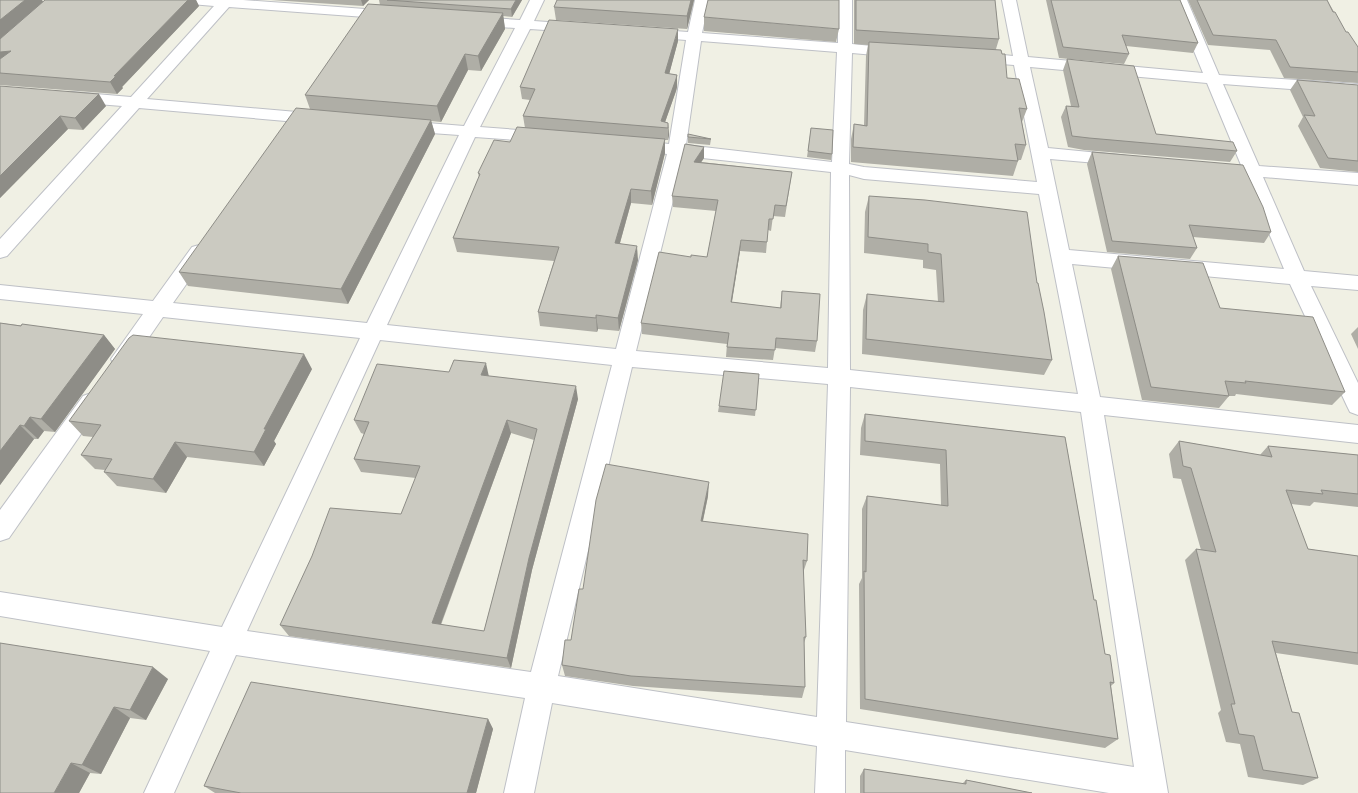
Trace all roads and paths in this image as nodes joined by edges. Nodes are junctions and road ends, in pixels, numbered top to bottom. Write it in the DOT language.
graph roads {
  1 [pos="184,0"];
  2 [pos="537,0"];
  3 [pos="702,0"];
  4 [pos="845,0"];
  5 [pos="1009,0"];
  6 [pos="1180,0"];
  7 [pos="226,2"];
  8 [pos="373,6"];
  9 [pos="407,16"];
  10 [pos="462,20"];
  11 [pos="525,24"];
  12 [pos="586,29"];
  13 [pos="355,32"];
  14 [pos="632,32"];
  15 [pos="694,36"];
  16 [pos="846,49"];
  17 [pos="915,54"];
  18 [pos="961,56"];
  19 [pos="1023,60"];
  20 [pos="1213,79"];
  21 [pos="1358,89"];
  22 [pos="55,96"];
  23 [pos="310,97"];
  24 [pos="134,103"];
  25 [pos="296,116"];
  26 [pos="336,120"];
  27 [pos="391,124"];
  28 [pos="470,131"];
  29 [pos="282,136"];
  30 [pos="557,138"];
  31 [pos="621,143"];
  32 [pos="677,148"];
  33 [pos="1040,153"];
  34 [pos="1134,161"];
  35 [pos="840,168"];
  36 [pos="1221,169"];
  37 [pos="1252,172"];
  38 [pos="1358,179"];
  39 [pos="1048,189"];
  40 [pos="209,238"];
  41 [pos="0,251"];
  42 [pos="1062,256"];
  43 [pos="1297,278"];
  44 [pos="1358,283"];
  45 [pos="0,292"];
  46 [pos="158,308"];
  47 [pos="374,331"];
  48 [pos="624,358"];
  49 [pos="113,372"];
  50 [pos="839,377"];
  51 [pos="100,391"];
  52 [pos="1091,406"];
  53 [pos="1358,406"];
  54 [pos="1358,434"];
  55 [pos="0,530"];
  56 [pos="0,604"];
  57 [pos="228,641"];
  58 [pos="541,687"];
  59 [pos="832,734"];
  60 [pos="1152,789"];
  61 [pos="159,793"];
  62 [pos="519,793"];
  63 [pos="830,793"];
  1 -- 7 [label="street"];
  2 -- 11 [label="street"];
  3 -- 15 [label="street"];
  4 -- 16 [label="street"];
  5 -- 19 [label="street"];
  6 -- 20 [label="street"];
  7 -- 8 [label="street"];
  7 -- 24 [label="street"];
  8 -- 9 [label="street"];
  8 -- 13 [label="street"];
  10 -- 11 [label="street"];
  11 -- 12 [label="street"];
  11 -- 28 [label="street"];
  14 -- 15 [label="street"];
  15 -- 16 [label="street"];
  15 -- 32 [label="street"];
  16 -- 17 [label="street"];
  16 -- 35 [label="street"];
  18 -- 19 [label="street"];
  19 -- 20 [label="street"];
  19 -- 33 [label="street"];
  20 -- 21 [label="street"];
  20 -- 37 [label="street"];
  22 -- 24 [label="street"];
  23 -- 25 [label="street"];
  24 -- 25 [label="street"];
  24 -- 41 [label="street"];
  25 -- 26 [label="street"];
  25 -- 29 [label="street"];
  27 -- 28 [label="street"];
  28 -- 30 [label="street"];
  28 -- 47 [label="street"];
  31 -- 32 [label="street"];
  32 -- 35 [label="street"];
  32 -- 48 [label="street"];
  33 -- 34 [label="street"];
  33 -- 39 [label="street"];
  35 -- 39 [label="street"];
  35 -- 50 [label="street"];
  36 -- 37 [label="street"];
  37 -- 38 [label="street"];
  37 -- 43 [label="street"];
  39 -- 42 [label="street"];
  40 -- 46 [label="street"];
  42 -- 43 [label="street"];
  42 -- 52 [label="street"];
  43 -- 44 [label="street"];
  43 -- 53 [label="street"];
  45 -- 46 [label="street"];
  46 -- 47 [label="street"];
  46 -- 49 [label="street"];
  47 -- 48 [label="street"];
  47 -- 57 [label="street"];
  48 -- 50 [label="street"];
  48 -- 58 [label="street"];
  50 -- 52 [label="street"];
  50 -- 59 [label="street"];
  51 -- 55 [label="street"];
  52 -- 54 [label="street"];
  52 -- 60 [label="street"];
  56 -- 57 [label="street"];
  57 -- 58 [label="street"];
  57 -- 61 [label="street"];
  58 -- 59 [label="street"];
  58 -- 62 [label="street"];
  59 -- 60 [label="street"];
  59 -- 63 [label="street"];
}
